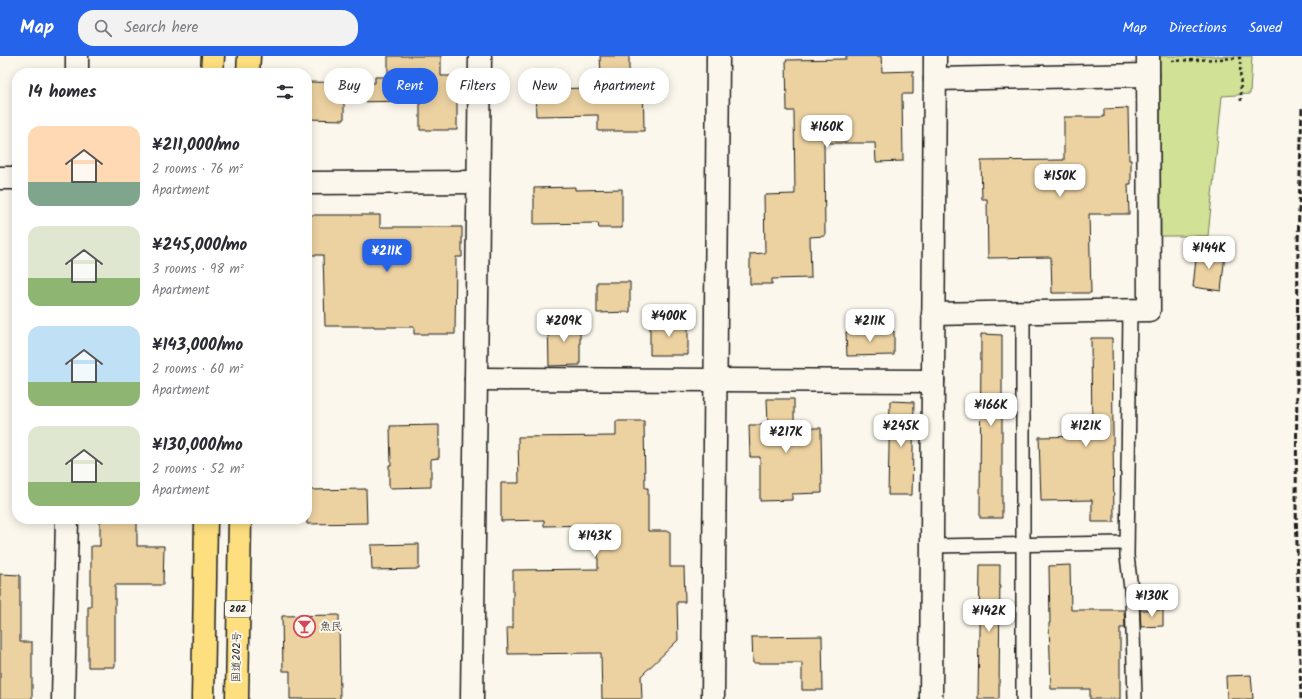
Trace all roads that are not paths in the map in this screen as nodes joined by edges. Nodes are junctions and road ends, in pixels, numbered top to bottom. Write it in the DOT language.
graph roads {
  1 [pos="77,56"];
  2 [pos="213,56"];
  3 [pos="249,56"];
  4 [pos="480,56"];
  5 [pos="718,56"];
  6 [pos="935,56"];
  7 [pos="1148,65"];
  8 [pos="76,68"];
  9 [pos="212,68"];
  10 [pos="248,68"];
  11 [pos="935,79"];
  12 [pos="0,178"];
  13 [pos="12,178"];
  14 [pos="478,182"];
  15 [pos="312,183"];
  16 [pos="1130,311"];
  17 [pos="1023,313"];
  18 [pos="933,314"];
  19 [pos="476,379"];
  20 [pos="716,381"];
  21 [pos="933,381"];
  22 [pos="67,524"];
  23 [pos="206,524"];
  24 [pos="240,524"];
  25 [pos="1023,544"];
  26 [pos="1126,544"];
  27 [pos="932,546"];
  28 [pos="63,699"];
  29 [pos="203,699"];
  30 [pos="237,699"];
  31 [pos="472,699"];
  32 [pos="713,699"];
  33 [pos="931,699"];
  34 [pos="1023,699"];
  35 [pos="1135,699"];
  1 -- 8 [label="street"];
  2 -- 9 [label="highway"];
  3 -- 10 [label="highway"];
  4 -- 14 [label="street"];
  5 -- 20 [label="street"];
  6 -- 11 [label="street"];
  7 -- 11 [label="street"];
  7 -- 16 [label="street"];
  11 -- 18 [label="street"];
  12 -- 13 [label="street"];
  14 -- 15 [label="street"];
  14 -- 19 [label="street"];
  16 -- 17 [label="street"];
  16 -- 26 [label="lane"];
  17 -- 18 [label="street"];
  17 -- 25 [label="lane"];
  18 -- 21 [label="street"];
  19 -- 20 [label="street"];
  19 -- 31 [label="street"];
  20 -- 21 [label="street"];
  20 -- 32 [label="street"];
  21 -- 27 [label="street"];
  22 -- 28 [label="street"];
  23 -- 29 [label="highway"];
  24 -- 30 [label="highway, 国道202号 / 202"];
  25 -- 26 [label="lane"];
  25 -- 27 [label="lane"];
  25 -- 34 [label="lane"];
  26 -- 35 [label="lane"];
  27 -- 33 [label="street"];
}
